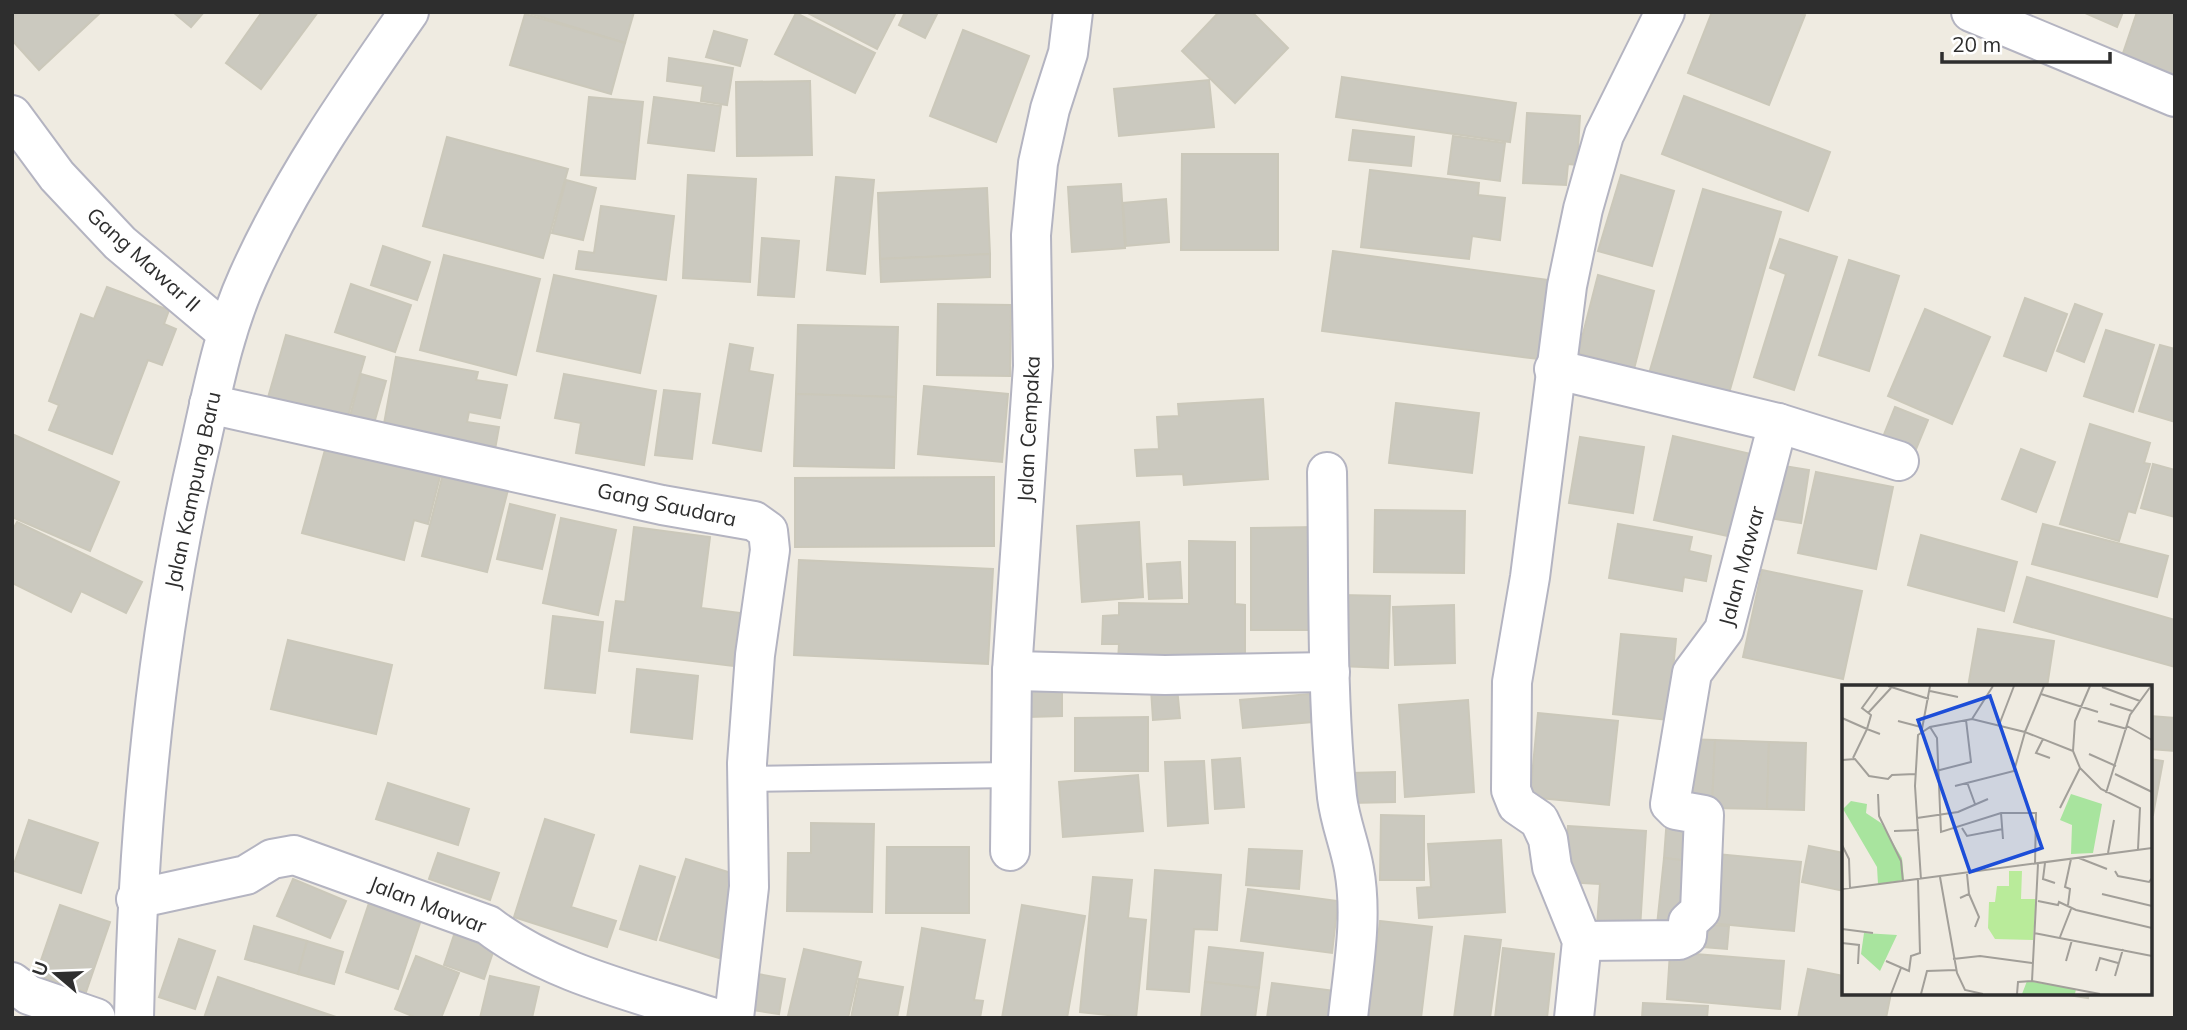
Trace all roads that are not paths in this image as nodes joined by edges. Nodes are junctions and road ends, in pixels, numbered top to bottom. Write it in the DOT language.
graph roads {
  1 [pos="409,12"];
  2 [pos="1073,12"];
  3 [pos="1665,12"];
  4 [pos="1971,12"];
  5 [pos="2175,97"];
  6 [pos="12,115"];
  7 [pos="227,333"];
  8 [pos="1554,369"];
  9 [pos="209,404"];
  10 [pos="1778,423"];
  11 [pos="1899,461"];
  12 [pos="1327,472"];
  13 [pos="1012,671"];
  14 [pos="1330,672"];
  15 [pos="1011,775"];
  16 [pos="747,779"];
  17 [pos="1010,851"];
  18 [pos="136,900"];
  19 [pos="1582,941"];
  20 [pos="12,982"];
  21 [pos="96,1018"];
  22 [pos="134,1018"];
  23 [pos="715,1018"];
  24 [pos="734,1018"];
  25 [pos="1348,1018"];
  26 [pos="1574,1018"];
  1 -- 7 [label="street, Jalan Kampung Baru"];
  2 -- 13 [label="street, Jalan Cempaka"];
  3 -- 8 [label="street"];
  4 -- 5 [label="street"];
  6 -- 7 [label="street, Gang Mawar II"];
  7 -- 9 [label="street, Jalan Kampung Baru"];
  8 -- 10 [label="street"];
  8 -- 19 [label="street"];
  9 -- 16 [label="street, Gang Saudara"];
  9 -- 18 [label="street, Jalan Kampung Baru"];
  10 -- 11 [label="street"];
  10 -- 19 [label="street, Jalan Mawar"];
  12 -- 14 [label="street"];
  13 -- 14 [label="street"];
  13 -- 15 [label="street, Jalan Cempaka"];
  14 -- 25 [label="street"];
  15 -- 16 [label="lane"];
  15 -- 17 [label="street, Jalan Cempaka"];
  16 -- 24 [label="street, Gang Saudara"];
  18 -- 22 [label="street, Jalan Kampung Baru"];
  18 -- 23 [label="street, Jalan Mawar"];
  19 -- 26 [label="street"];
  20 -- 21 [label="street"];
}
